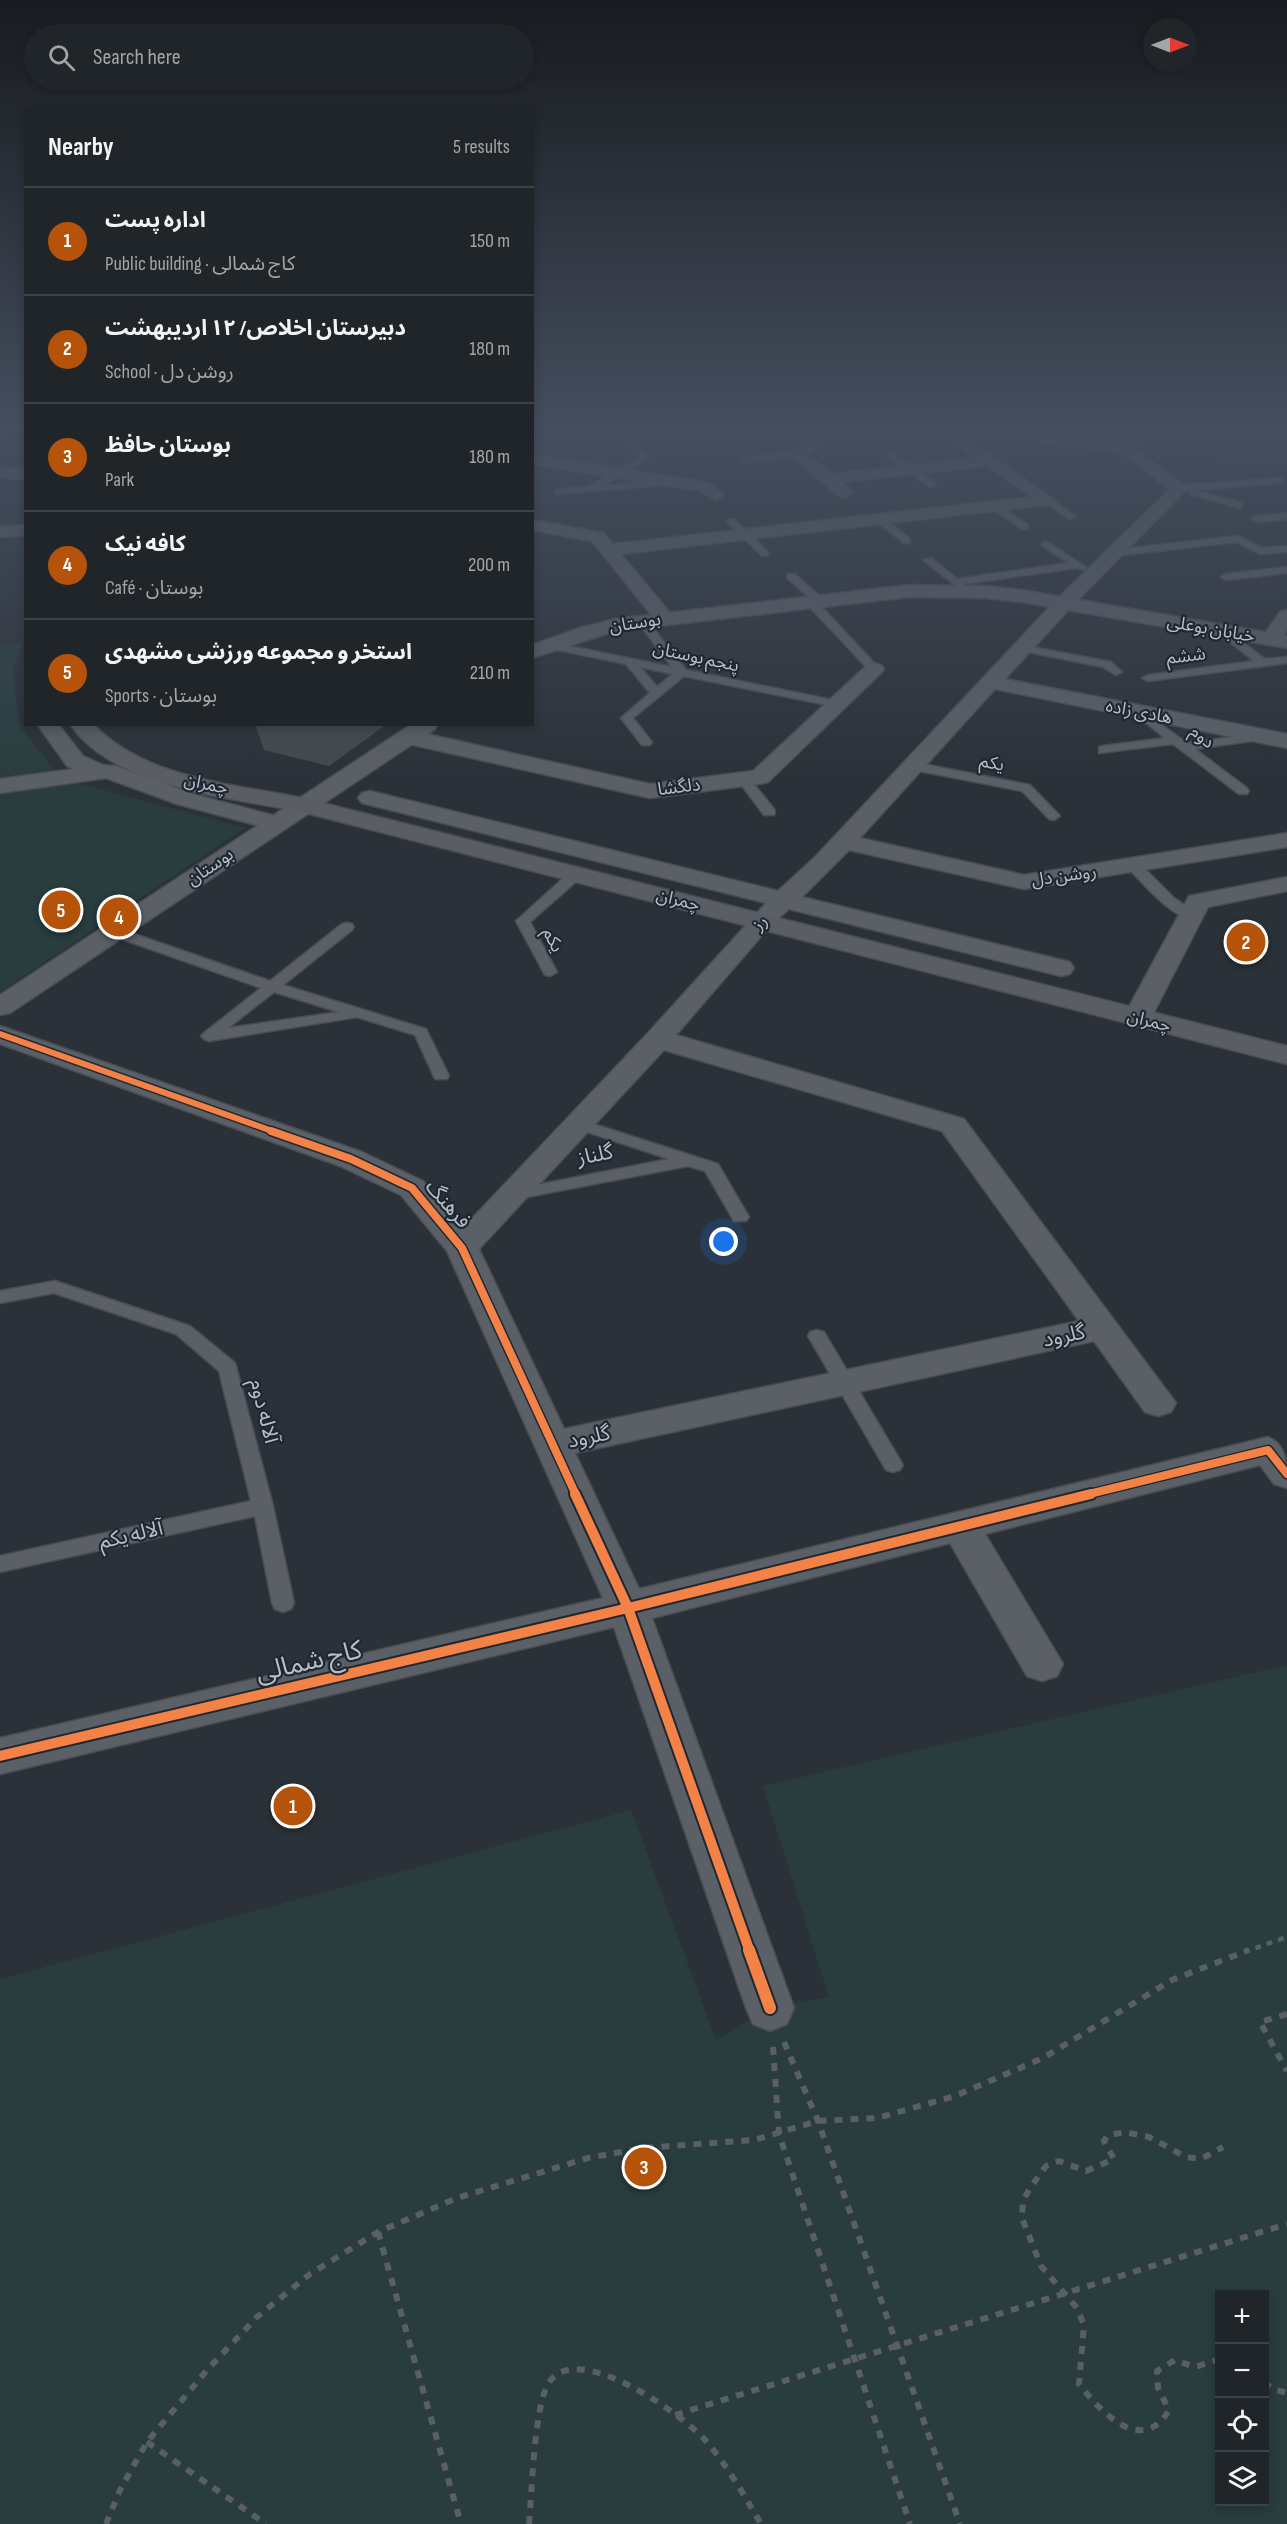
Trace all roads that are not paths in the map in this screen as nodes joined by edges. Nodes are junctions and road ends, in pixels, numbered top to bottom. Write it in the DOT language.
graph roads {
  1 [pos="606,547"];
  2 [pos="638,547"];
  3 [pos="757,547"];
  4 [pos="1050,547"];
  5 [pos="1120,547"];
  6 [pos="1169,547"];
  7 [pos="1252,547"];
  8 [pos="1287,549"];
  9 [pos="609,550"];
  10 [pos="1114,553"];
  11 [pos="765,554"];
  12 [pos="928,560"];
  13 [pos="1085,570"];
  14 [pos="1287,570"];
  15 [pos="791,576"];
  16 [pos="1226,577"];
  17 [pos="961,587"];
  18 [pos="814,601"];
  19 [pos="1064,603"];
  20 [pos="1287,616"];
  21 [pos="664,619"];
  22 [pos="642,621"];
  23 [pos="1222,631"];
  24 [pos="1279,641"];
  25 [pos="541,648"];
  26 [pos="1022,648"];
  27 [pos="1287,660"];
  28 [pos="629,661"];
  29 [pos="1263,663"];
  30 [pos="874,669"];
  31 [pos="682,672"];
  32 [pos="1116,672"];
  33 [pos="1148,678"];
  34 [pos="990,682"];
  35 [pos="656,694"];
  36 [pos="837,704"];
  37 [pos="1139,712"];
  38 [pos="48,726"];
  39 [pos="82,726"];
  40 [pos="418,731"];
  41 [pos="1258,736"];
  42 [pos="1287,741"];
  43 [pos="646,742"];
  44 [pos="1180,743"];
  45 [pos="1103,750"];
  46 [pos="913,766"];
  47 [pos="100,772"];
  48 [pos="744,780"];
  49 [pos="0,786"];
  50 [pos="1243,791"];
  51 [pos="370,798"];
  52 [pos="303,805"];
  53 [pos="769,812"];
  54 [pos="1054,816"];
  55 [pos="276,823"];
  56 [pos="1287,840"];
  57 [pos="843,841"];
  58 [pos="1134,866"];
  59 [pos="574,875"];
  60 [pos="1287,884"];
  61 [pos="783,900"];
  62 [pos="1180,908"];
  63 [pos="761,921"];
  64 [pos="347,927"];
  65 [pos="115,932"];
  66 [pos="1061,968"];
  67 [pos="549,972"];
  68 [pos="271,986"];
  69 [pos="0,1007"];
  70 [pos="358,1013"];
  71 [pos="1137,1018"];
  72 [pos="0,1034"];
  73 [pos="658,1039"];
  74 [pos="1287,1055"];
  75 [pos="441,1076"];
  76 [pos="578,1124"];
  77 [pos="688,1160"];
  78 [pos="511,1195"];
  79 [pos="740,1217"];
  80 [pos="462,1248"];
  81 [pos="0,1297"];
  82 [pos="1101,1328"];
  83 [pos="817,1336"];
  84 [pos="844,1384"];
  85 [pos="1158,1403"];
  86 [pos="552,1445"];
  87 [pos="893,1465"];
  88 [pos="1287,1474"];
  89 [pos="263,1506"];
  90 [pos="960,1526"];
  91 [pos="0,1564"];
  92 [pos="284,1604"];
  93 [pos="628,1608"];
  94 [pos="1042,1664"];
  95 [pos="0,1756"];
  96 [pos="770,2008"];
  1 -- 9 [label="street"];
  2 -- 9 [label="street"];
  3 -- 11 [label="lane"];
  4 -- 13 [label="lane"];
  5 -- 10 [label="street, رز"];
  6 -- 10 [label="lane"];
  7 -- 8 [label="lane"];
  9 -- 21 [label="street"];
  10 -- 13 [label="street, رز"];
  12 -- 17 [label="lane"];
  13 -- 17 [label="lane"];
  13 -- 19 [label="street, رز"];
  14 -- 16 [label="lane"];
  15 -- 18 [label="lane"];
  17 -- 18 [label="street, بوستان"];
  17 -- 19 [label="street, بوستان"];
  18 -- 21 [label="street, بوستان"];
  18 -- 30 [label="lane"];
  19 -- 23 [label="street, خیابان بوعلی"];
  19 -- 26 [label="street, رز"];
  20 -- 24 [label="street"];
  21 -- 22 [label="street, بوستان"];
  22 -- 25 [label="street, بوستان"];
  22 -- 31 [label="lane"];
  23 -- 24 [label="street, خیابان بوعلی"];
  23 -- 29 [label="lane, ششم"];
  25 -- 28 [label="lane, پنجم بوستان"];
  26 -- 32 [label="lane"];
  26 -- 34 [label="street, رز"];
  27 -- 29 [label="lane, ششم"];
  28 -- 31 [label="lane, پنجم بوستان"];
  28 -- 35 [label="lane"];
  29 -- 33 [label="lane, ششم"];
  30 -- 36 [label="street, دلگشا"];
  31 -- 35 [label="lane"];
  31 -- 36 [label="lane, پنجم بوستان"];
  34 -- 37 [label="street, هادی زاده"];
  34 -- 46 [label="street, رز"];
  35 -- 43 [label="lane"];
  36 -- 48 [label="street, دلگشا"];
  37 -- 41 [label="street, هادی زاده"];
  37 -- 44 [label="lane, دوم"];
  38 -- 47 [label="street"];
  39 -- 52 [label="main road, چمران"];
  40 -- 48 [label="street, دلگشا"];
  40 -- 52 [label="street, بوستان"];
  41 -- 42 [label="street, هادی زاده"];
  41 -- 44 [label="lane"];
  44 -- 45 [label="lane"];
  44 -- 50 [label="lane, دوم"];
  46 -- 54 [label="lane, یکم"];
  46 -- 57 [label="street, رز"];
  47 -- 49 [label="street"];
  47 -- 55 [label="street"];
  48 -- 53 [label="lane"];
  51 -- 61 [label="street"];
  52 -- 55 [label="street, بوستان"];
  52 -- 59 [label="main road, چمران"];
  55 -- 65 [label="street, بوستان"];
  56 -- 58 [label="street, روشن دل"];
  57 -- 58 [label="street, روشن دل"];
  57 -- 61 [label="street, رز"];
  58 -- 62 [label="lane"];
  59 -- 63 [label="main road, چمران"];
  59 -- 67 [label="lane, یکم"];
  60 -- 62 [label="street"];
  61 -- 63 [label="street, رز"];
  61 -- 66 [label="street"];
  62 -- 71 [label="street"];
  63 -- 71 [label="main road, چمران"];
  63 -- 73 [label="street, رز"];
  64 -- 68 [label="lane"];
  65 -- 68 [label="lane"];
  65 -- 69 [label="street, بوستان"];
  68 -- 70 [label="lane"];
  68 -- 70 [label="lane"];
  70 -- 75 [label="lane"];
  71 -- 74 [label="main road, چمران"];
  72 -- 80 [label="street, فرهنگ"];
  73 -- 76 [label="street, رز"];
  73 -- 82 [label="street, گلرود"];
  76 -- 77 [label="lane, گلناز"];
  76 -- 78 [label="street, رز"];
  77 -- 78 [label="lane, گلناز"];
  77 -- 79 [label="lane, گلناز"];
  78 -- 80 [label="street, رز"];
  80 -- 86 [label="street, فرهنگ"];
  81 -- 89 [label="lane, آلاله دوم"];
  82 -- 84 [label="street, گلرود"];
  82 -- 85 [label="street"];
  83 -- 84 [label="lane"];
  84 -- 86 [label="street, گلرود"];
  84 -- 87 [label="lane"];
  86 -- 93 [label="street, فرهنگ"];
  88 -- 90 [label="street, کاج شمالی"];
  89 -- 91 [label="lane, آلاله یکم"];
  89 -- 92 [label="lane, آلاله دوم"];
  90 -- 93 [label="street, کاج شمالی"];
  90 -- 94 [label="street"];
  93 -- 95 [label="street, کاج شمالی"];
  93 -- 96 [label="street, فرهنگ"];
}
